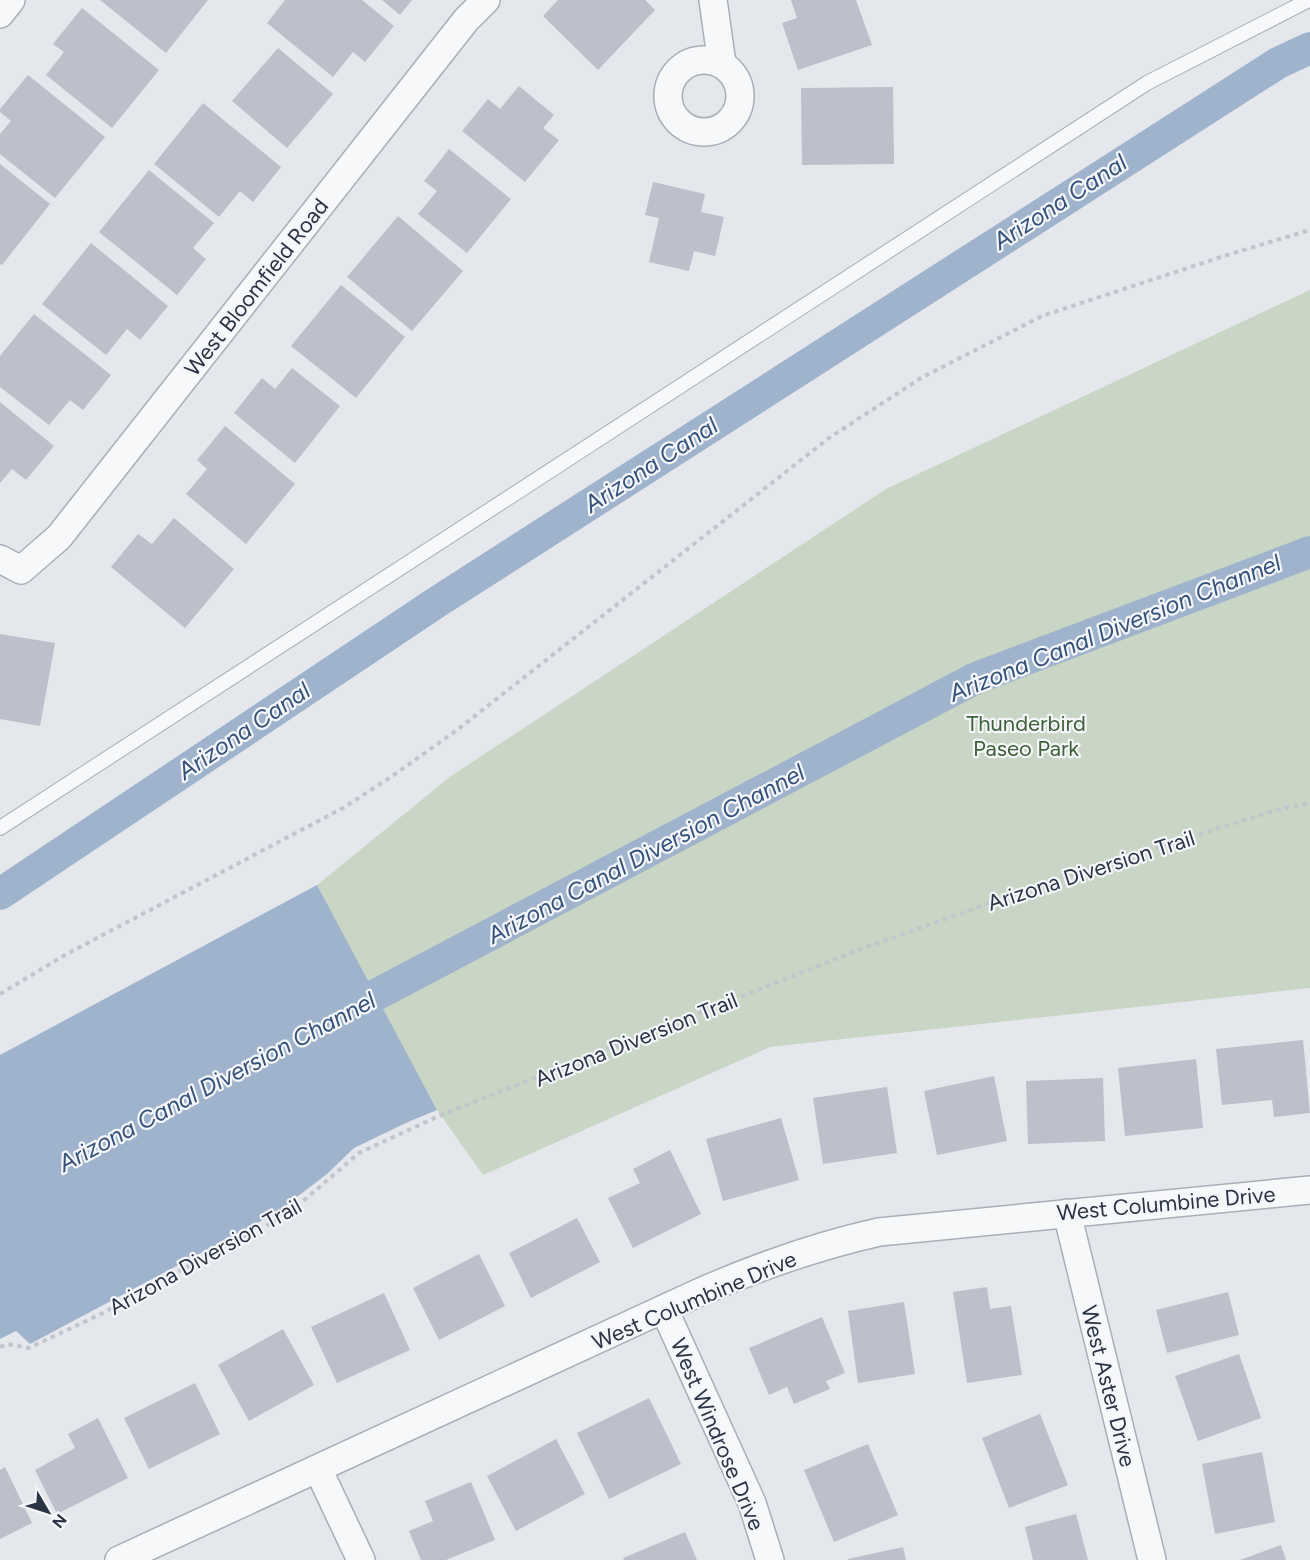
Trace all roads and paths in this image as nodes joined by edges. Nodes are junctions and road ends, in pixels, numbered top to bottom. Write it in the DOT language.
graph roads {
  1 [pos="11,0"];
  2 [pos="486,0"];
  3 [pos="713,0"];
  4 [pos="1309,0"];
  5 [pos="0,14"];
  6 [pos="722,64"];
  7 [pos="1310,230"];
  8 [pos="10,565"];
  9 [pos="1310,803"];
  10 [pos="0,828"];
  11 [pos="0,994"];
  12 [pos="1310,1190"];
  13 [pos="1067,1212"];
  14 [pos="664,1309"];
  15 [pos="0,1347"];
  16 [pos="318,1469"];
  17 [pos="119,1560"];
  18 [pos="361,1560"];
  19 [pos="770,1560"];
  20 [pos="1152,1560"];
  1 -- 5 [label="street"];
  2 -- 8 [label="street, West Bloomfield Road"];
  3 -- 6 [label="street"];
  4 -- 10 [label="lane"];
  7 -- 11 [label="path"];
  9 -- 15 [label="path, Arizona Diversion Trail"];
  12 -- 13 [label="street, West Columbine Drive"];
  13 -- 14 [label="street, West Columbine Drive"];
  13 -- 20 [label="street, West Aster Drive"];
  14 -- 16 [label="street, West Columbine Drive"];
  14 -- 19 [label="street, West Windrose Drive"];
  16 -- 17 [label="street, West Columbine Drive"];
  16 -- 18 [label="street"];
}
